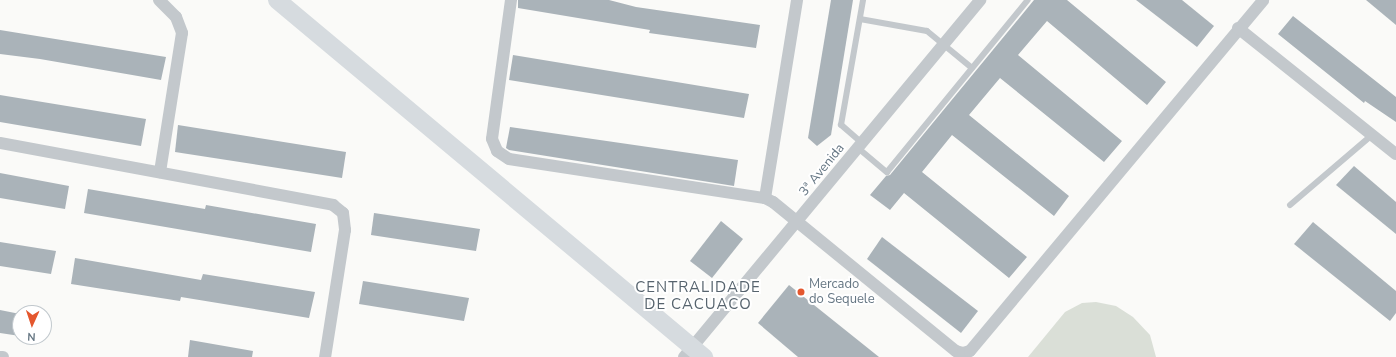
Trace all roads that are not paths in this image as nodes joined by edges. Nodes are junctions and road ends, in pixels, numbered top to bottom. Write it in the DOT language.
graph roads {
  1 [pos="159,0"];
  2 [pos="277,0"];
  3 [pos="511,0"];
  4 [pos="797,0"];
  5 [pos="863,0"];
  6 [pos="980,0"];
  7 [pos="1028,0"];
  8 [pos="1263,0"];
  9 [pos="860,20"];
  10 [pos="1238,28"];
  11 [pos="943,45"];
  12 [pos="972,68"];
  13 [pos="1372,135"];
  14 [pos="0,143"];
  15 [pos="860,146"];
  16 [pos="1396,154"];
  17 [pos="160,172"];
  18 [pos="765,198"];
  19 [pos="1290,205"];
  20 [pos="798,221"];
  21 [pos="694,354"];
  22 [pos="325,357"];
  1 -- 17 [label="street"];
  2 -- 21 [label="street"];
  3 -- 18 [label="street"];
  4 -- 18 [label="street"];
  5 -- 9 [label="lane"];
  6 -- 11 [label="street, 3ª Avenida"];
  7 -- 12 [label="lane"];
  8 -- 10 [label="street"];
  9 -- 11 [label="lane"];
  9 -- 15 [label="lane"];
  10 -- 13 [label="street"];
  10 -- 20 [label="street"];
  11 -- 12 [label="lane"];
  11 -- 15 [label="street, 3ª Avenida"];
  12 -- 15 [label="lane"];
  13 -- 16 [label="street"];
  13 -- 19 [label="lane"];
  14 -- 17 [label="street"];
  15 -- 20 [label="street, 3ª Avenida"];
  17 -- 22 [label="street"];
  18 -- 20 [label="street"];
  20 -- 21 [label="street, 3ª Avenida"];
}
